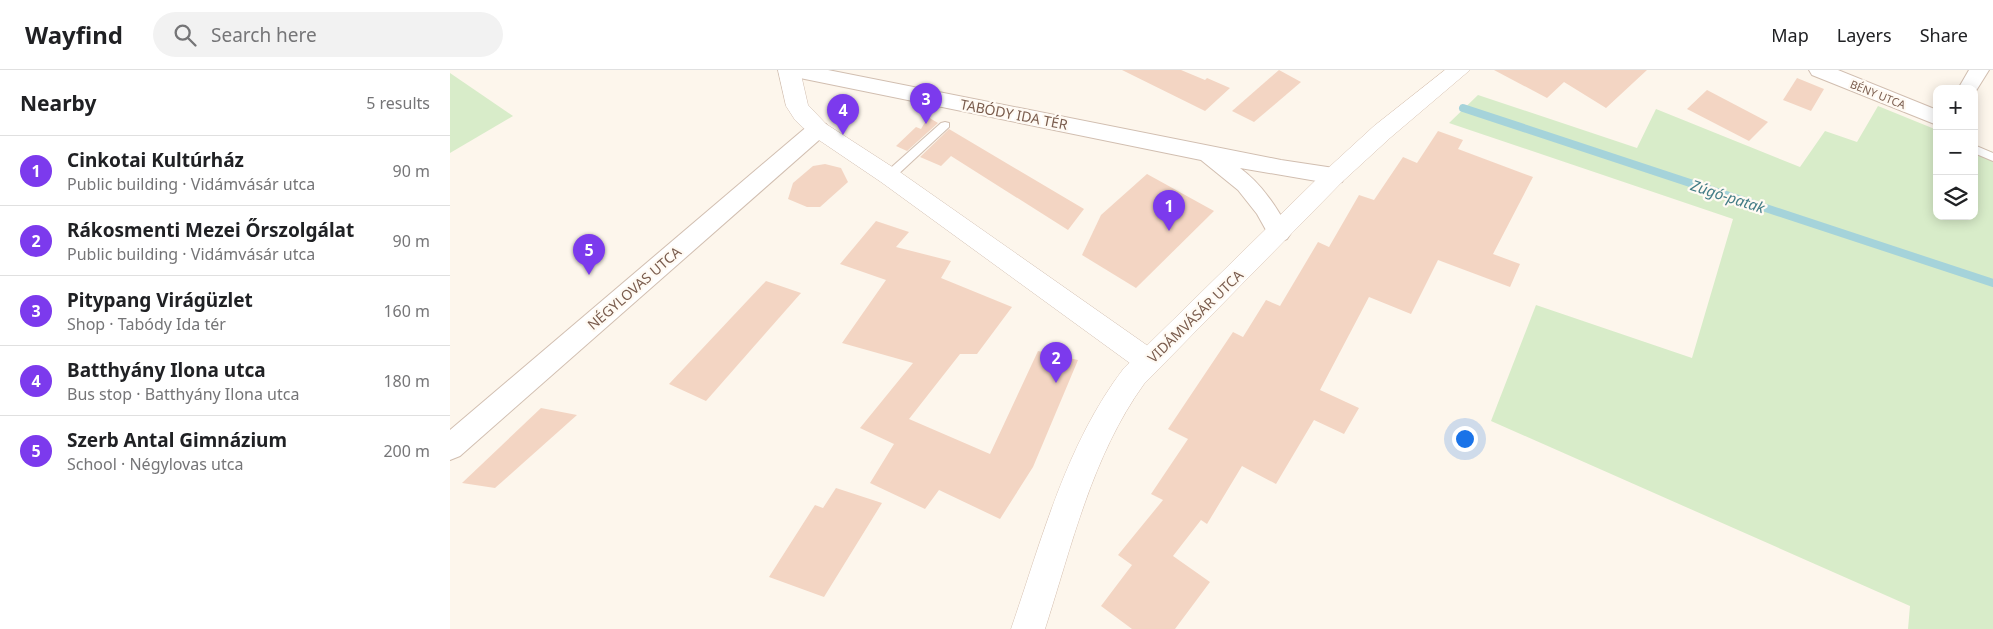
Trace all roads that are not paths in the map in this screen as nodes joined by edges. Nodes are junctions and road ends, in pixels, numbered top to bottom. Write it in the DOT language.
graph roads {
  1 [pos="788,70"];
  2 [pos="795,70"];
  3 [pos="1459,70"];
  4 [pos="1819,70"];
  5 [pos="1979,70"];
  6 [pos="1970,85"];
  7 [pos="1933,116"];
  8 [pos="945,124"];
  9 [pos="818,129"];
  10 [pos="1978,151"];
  11 [pos="1204,152"];
  12 [pos="1993,157"];
  13 [pos="889,176"];
  14 [pos="1334,176"];
  15 [pos="1279,233"];
  16 [pos="1148,361"];
  17 [pos="450,448"];
  18 [pos="1028,629"];
  1 -- 9 [label="main road"];
  2 -- 11 [label="street, TABÓDY IDA TÉR"];
  3 -- 14 [label="main road, VIDÁMVÁSÁR UTCA"];
  4 -- 7 [label="street, BÉNY UTCA"];
  5 -- 6 [label="street"];
  8 -- 13 [label="lane"];
  9 -- 13 [label="main road"];
  9 -- 17 [label="street, NÉGYLOVAS UTCA"];
  10 -- 12 [label="lane"];
  11 -- 14 [label="street, TABÓDY IDA TÉR"];
  11 -- 15 [label="street, TABÓDY IDA TÉR"];
  13 -- 16 [label="main road"];
  14 -- 15 [label="main road, VIDÁMVÁSÁR UTCA"];
  15 -- 16 [label="main road, VIDÁMVÁSÁR UTCA"];
  16 -- 18 [label="main road, VIDÁMVÁSÁR UTCA"];
}
